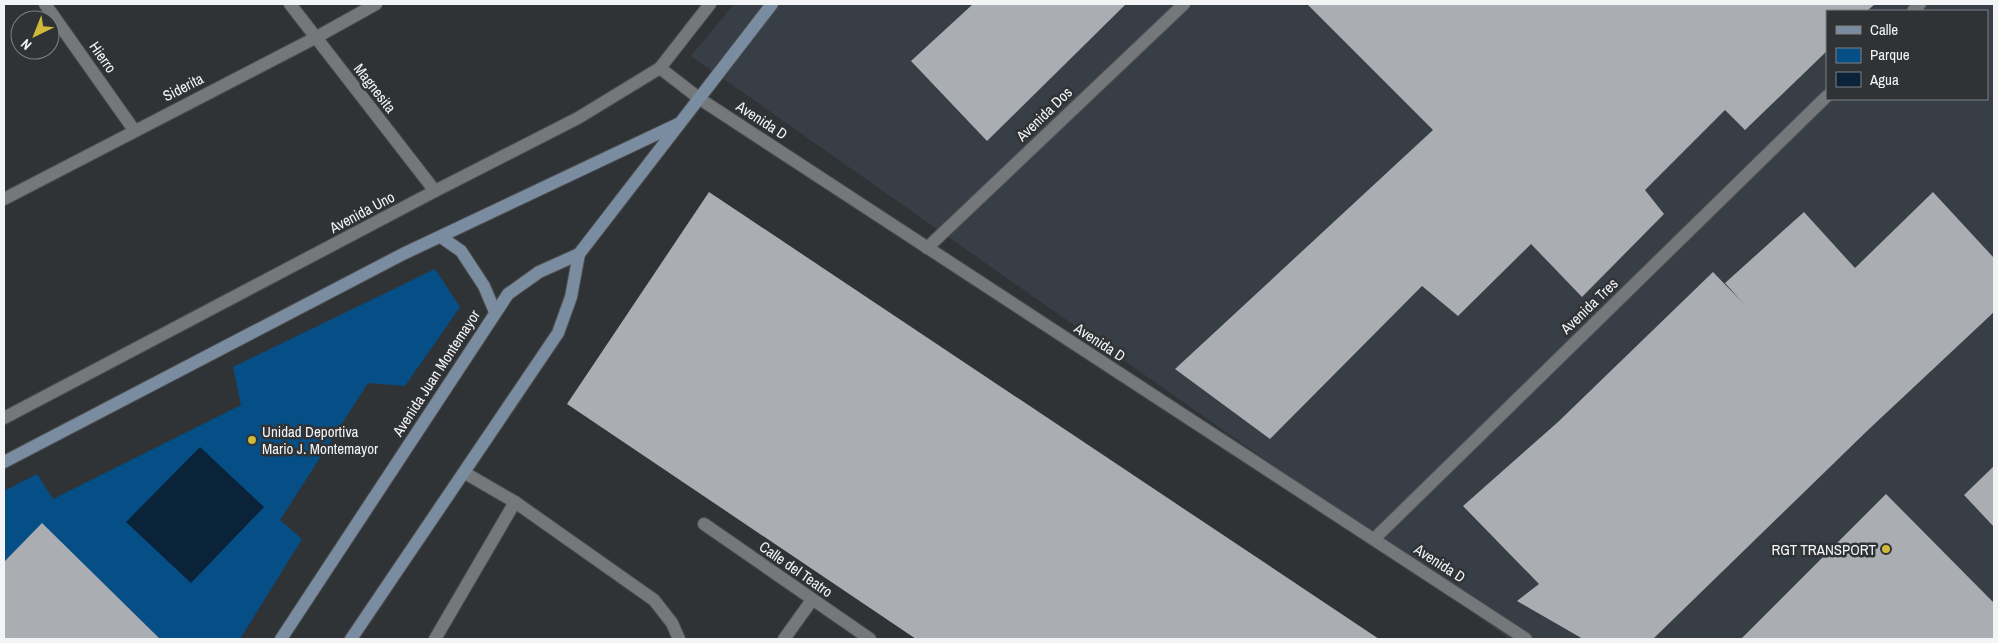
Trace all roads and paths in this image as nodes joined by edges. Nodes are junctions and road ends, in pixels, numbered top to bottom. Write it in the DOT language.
graph roads {
  1 [pos="45,4"];
  2 [pos="290,4"];
  3 [pos="376,4"];
  4 [pos="710,4"];
  5 [pos="772,4"];
  6 [pos="1184,4"];
  7 [pos="315,38"];
  8 [pos="660,68"];
  9 [pos="1826,97"];
  10 [pos="700,99"];
  11 [pos="681,123"];
  12 [pos="134,130"];
  13 [pos="435,191"];
  14 [pos="4,198"];
  15 [pos="441,236"];
  16 [pos="927,248"];
  17 [pos="579,254"];
  18 [pos="495,312"];
  19 [pos="4,418"];
  20 [pos="4,462"];
  21 [pos="465,473"];
  22 [pos="515,502"];
  23 [pos="704,524"];
  24 [pos="1374,540"];
  25 [pos="812,600"];
  26 [pos="281,639"];
  27 [pos="352,639"];
  28 [pos="436,639"];
  29 [pos="679,639"];
  30 [pos="784,639"];
  31 [pos="870,639"];
  32 [pos="1526,639"];
  1 -- 12 [label="street, Hierro"];
  2 -- 7 [label="street, Magnesita"];
  3 -- 7 [label="street, Siderita"];
  4 -- 8 [label="street, Avenida Uno"];
  5 -- 10 [label="street"];
  6 -- 16 [label="street, Avenida Dos"];
  7 -- 12 [label="street, Siderita"];
  7 -- 13 [label="street, Magnesita"];
  8 -- 10 [label="street, Avenida D"];
  8 -- 13 [label="street, Avenida Uno"];
  9 -- 24 [label="street, Avenida Tres"];
  10 -- 11 [label="street, Avenida Juan Montemayor"];
  10 -- 16 [label="street, Avenida D"];
  11 -- 15 [label="street"];
  11 -- 17 [label="street, Avenida Juan Montemayor"];
  12 -- 14 [label="street, Siderita"];
  13 -- 19 [label="street, Avenida Uno"];
  15 -- 18 [label="street"];
  15 -- 20 [label="street"];
  16 -- 24 [label="street, Avenida D"];
  17 -- 18 [label="street, Avenida Juan Montemayor"];
  17 -- 21 [label="street, Avenida Juan Montemayor"];
  18 -- 26 [label="street, Avenida Juan Montemayor"];
  21 -- 22 [label="street"];
  21 -- 27 [label="street, Avenida Juan Montemayor"];
  22 -- 28 [label="street"];
  22 -- 29 [label="street"];
  23 -- 25 [label="street, Calle del Teatro"];
  24 -- 32 [label="street, Avenida D"];
  25 -- 30 [label="street"];
  25 -- 31 [label="street, Calle del Teatro"];
}
